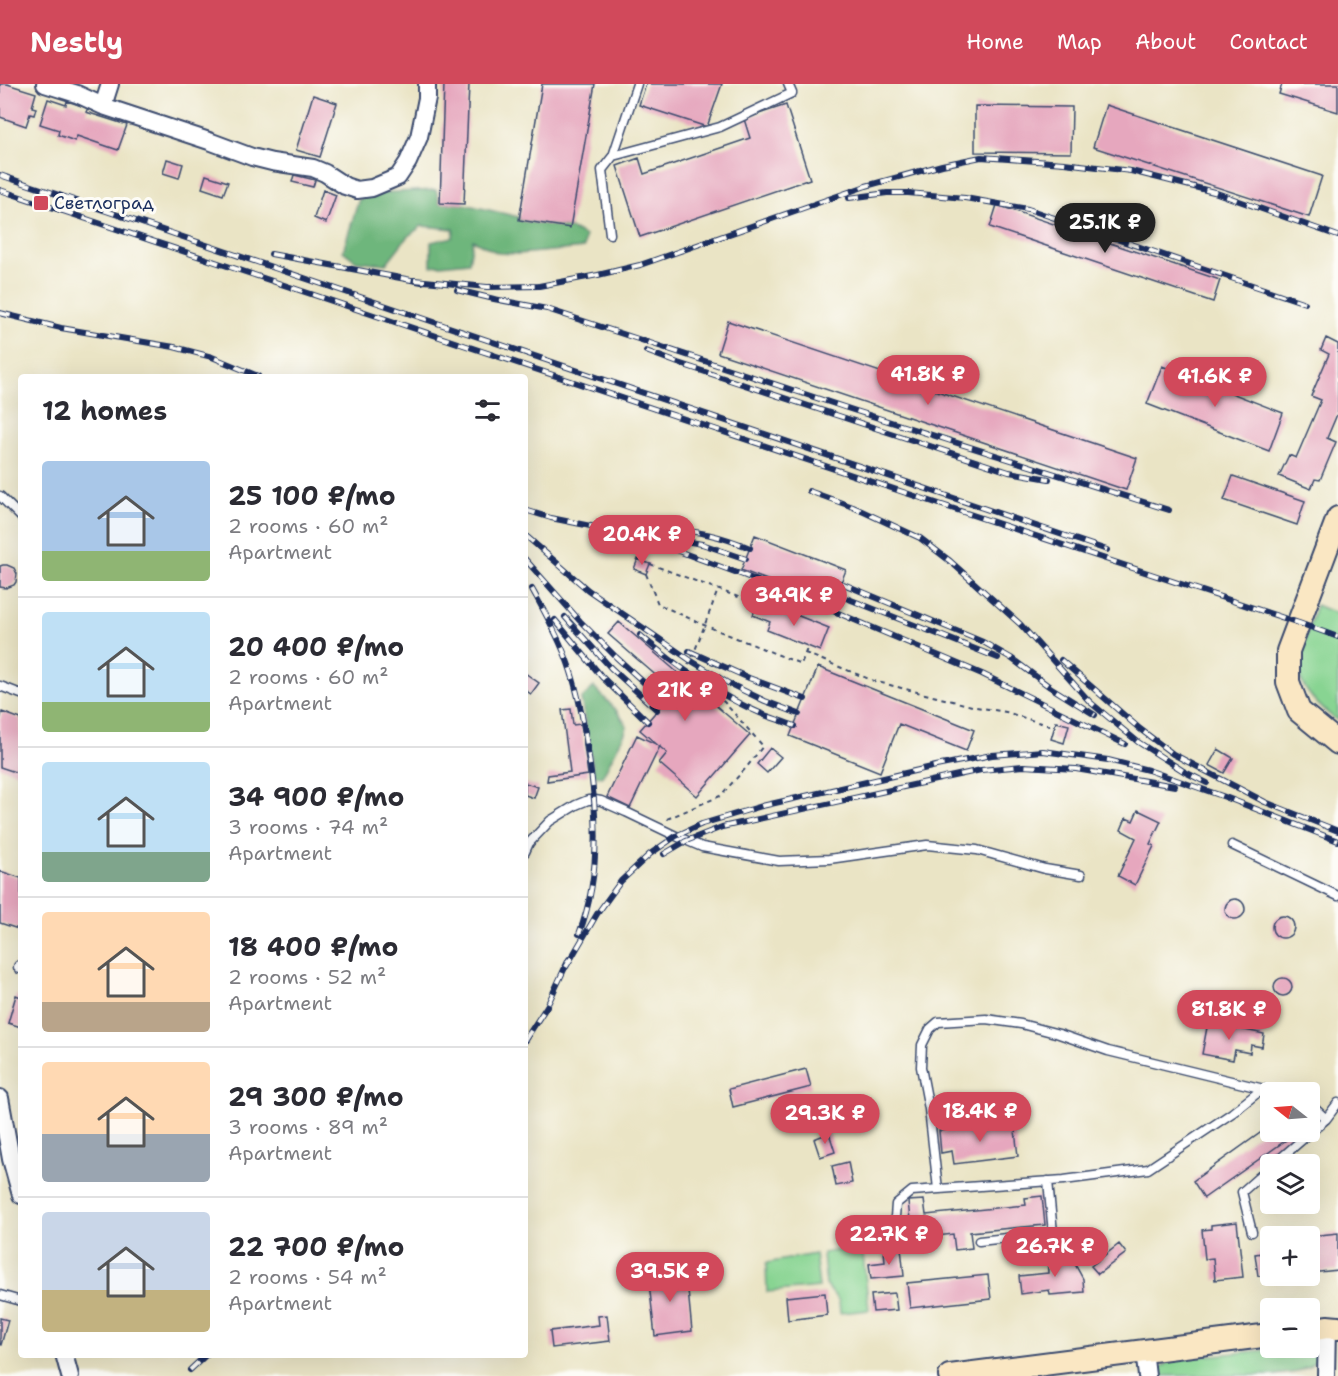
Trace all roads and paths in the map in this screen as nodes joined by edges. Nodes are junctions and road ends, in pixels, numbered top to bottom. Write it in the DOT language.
graph roads {
  1 [pos="45,84"];
  2 [pos="110,84"];
  3 [pos="427,84"];
  4 [pos="637,84"];
  5 [pos="788,84"];
  6 [pos="103,106"];
  7 [pos="613,156"];
  8 [pos="610,234"];
  9 [pos="0,496"];
  10 [pos="18,514"];
  11 [pos="1338,518"];
  12 [pos="650,564"];
  13 [pos="646,574"];
  14 [pos="718,590"];
  15 [pos="757,604"];
  16 [pos="704,625"];
  17 [pos="808,646"];
  18 [pos="805,653"];
  19 [pos="0,686"];
  20 [pos="18,693"];
  21 [pos="1050,726"];
  22 [pos="1338,743"];
  23 [pos="655,825"];
  24 [pos="528,845"];
  25 [pos="1232,845"];
  26 [pos="1081,875"];
  27 [pos="1338,896"];
  28 [pos="1260,1088"];
  29 [pos="1260,1093"];
  30 [pos="0,1098"];
  31 [pos="1338,1102"];
  32 [pos="1320,1113"];
  33 [pos="1326,1119"];
  34 [pos="1285,1154"];
  35 [pos="16,1158"];
  36 [pos="1260,1176"];
  37 [pos="1048,1181"];
  38 [pos="938,1190"];
  39 [pos="894,1230"];
  40 [pos="1252,1232"];
  41 [pos="979,1241"];
  42 [pos="0,1295"];
  43 [pos="18,1300"];
  44 [pos="1328,1327"];
  45 [pos="1260,1336"];
  46 [pos="1144,1351"];
  47 [pos="65,1358"];
  48 [pos="70,1376"];
  49 [pos="950,1376"];
  50 [pos="1147,1376"];
  51 [pos="1326,1376"];
  1 -- 6 [label="street"];
  2 -- 6 [label="street"];
  3 -- 6 [label="street"];
  4 -- 7 [label="lane"];
  5 -- 7 [label="lane"];
  7 -- 8 [label="lane"];
  9 -- 10 [label="lane"];
  11 -- 22 [label="main road"];
  12 -- 14 [label="path"];
  13 -- 16 [label="path"];
  14 -- 15 [label="path"];
  14 -- 16 [label="path"];
  16 -- 18 [label="path"];
  16 -- 23 [label="path"];
  17 -- 18 [label="path"];
  18 -- 21 [label="path"];
  19 -- 20 [label="lane"];
  23 -- 24 [label="lane"];
  23 -- 26 [label="lane"];
  25 -- 27 [label="lane"];
  28 -- 38 [label="lane"];
  29 -- 37 [label="lane"];
  30 -- 35 [label="street"];
  31 -- 33 [label="lane"];
  32 -- 33 [label="lane"];
  33 -- 34 [label="lane"];
  36 -- 40 [label="lane"];
  37 -- 38 [label="lane"];
  37 -- 41 [label="lane"];
  38 -- 39 [label="lane"];
  42 -- 43 [label="lane"];
  44 -- 51 [label="street"];
  45 -- 46 [label="main road"];
  46 -- 49 [label="main road"];
  46 -- 50 [label="street"];
  47 -- 48 [label="street"];
}
